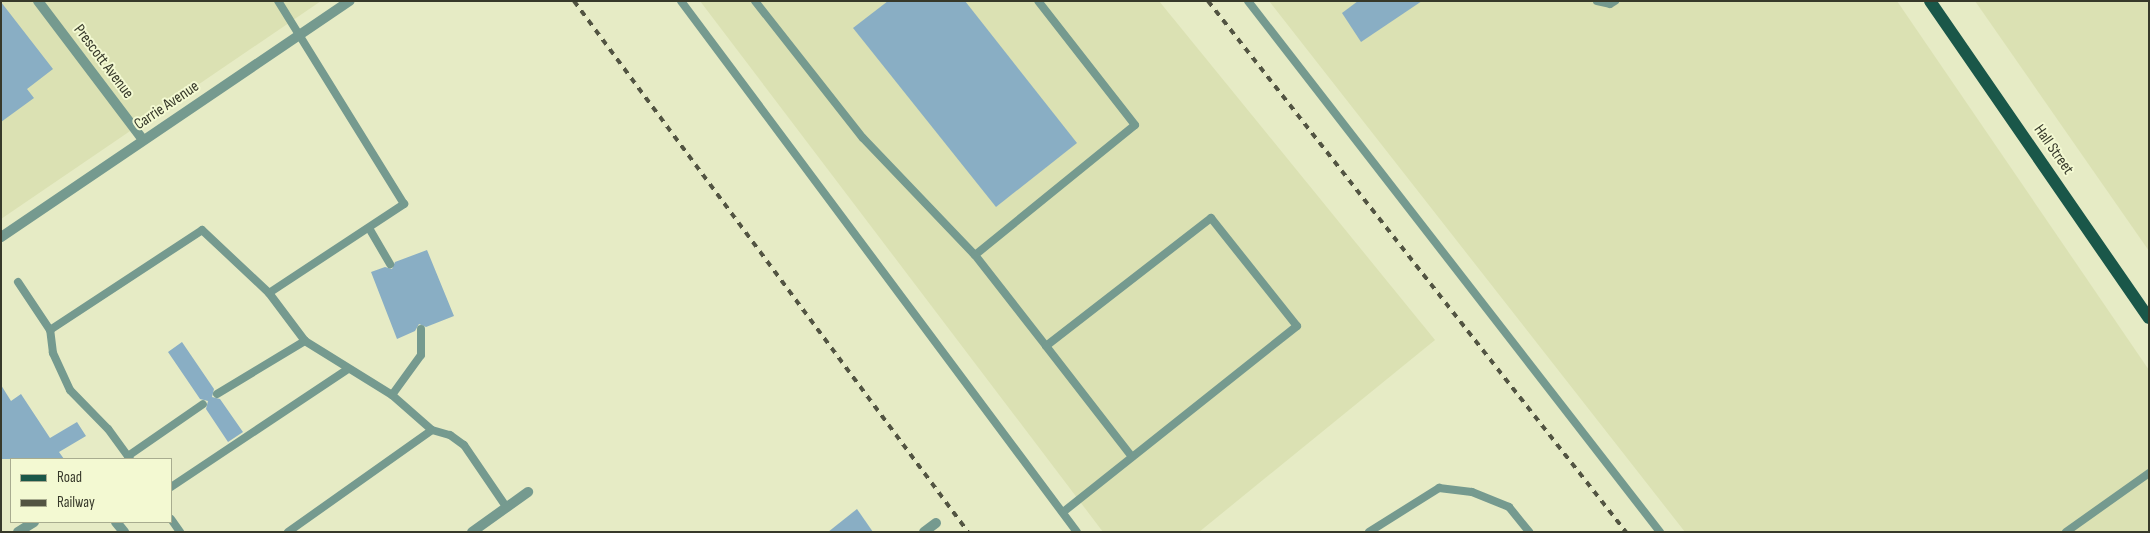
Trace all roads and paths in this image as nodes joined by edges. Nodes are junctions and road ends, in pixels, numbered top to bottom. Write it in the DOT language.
graph roads {
  1 [pos="38,1"];
  2 [pos="278,1"];
  3 [pos="350,1"];
  4 [pos="681,1"];
  5 [pos="755,1"];
  6 [pos="1038,1"];
  7 [pos="1248,1"];
  8 [pos="1597,1"];
  9 [pos="1615,1"];
  10 [pos="1930,1"];
  11 [pos="300,35"];
  12 [pos="143,140"];
  13 [pos="369,228"];
  14 [pos="1,237"];
  15 [pos="975,255"];
  16 [pos="390,264"];
  17 [pos="18,282"];
  18 [pos="269,293"];
  19 [pos="2149,318"];
  20 [pos="421,329"];
  21 [pos="50,330"];
  22 [pos="305,341"];
  23 [pos="1046,346"];
  24 [pos="348,368"];
  25 [pos="217,394"];
  26 [pos="392,395"];
  27 [pos="203,404"];
  28 [pos="432,430"];
  29 [pos="1132,457"];
  30 [pos="129,458"];
  31 [pos="2149,473"];
  32 [pos="172,486"];
  33 [pos="528,492"];
  34 [pos="507,508"];
  35 [pos="1063,512"];
  36 [pos="172,520"];
  37 [pos="32,523"];
  38 [pos="936,523"];
  39 [pos="18,532"];
  40 [pos="180,532"];
  41 [pos="288,532"];
  42 [pos="472,532"];
  43 [pos="924,532"];
  44 [pos="1077,532"];
  45 [pos="1369,532"];
  46 [pos="1529,532"];
  47 [pos="1660,532"];
  48 [pos="2066,532"];
  1 -- 12 [label="street, Prescott Avenue"];
  2 -- 11 [label="lane"];
  3 -- 11 [label="street, Carrie Avenue"];
  4 -- 35 [label="lane"];
  5 -- 15 [label="lane"];
  6 -- 15 [label="lane"];
  7 -- 47 [label="lane"];
  8 -- 9 [label="lane"];
  10 -- 19 [label="main road, Hall Street"];
  11 -- 12 [label="street, Carrie Avenue"];
  11 -- 13 [label="lane"];
  12 -- 14 [label="street, Carrie Avenue"];
  13 -- 16 [label="lane"];
  13 -- 18 [label="lane"];
  15 -- 23 [label="lane"];
  17 -- 21 [label="lane"];
  18 -- 21 [label="lane"];
  18 -- 22 [label="lane"];
  20 -- 26 [label="lane"];
  21 -- 30 [label="lane"];
  22 -- 24 [label="lane"];
  22 -- 25 [label="lane"];
  23 -- 29 [label="lane"];
  23 -- 29 [label="lane"];
  24 -- 26 [label="lane"];
  24 -- 32 [label="lane"];
  26 -- 28 [label="lane"];
  27 -- 30 [label="lane"];
  28 -- 34 [label="lane"];
  28 -- 41 [label="lane"];
  29 -- 35 [label="lane"];
  31 -- 48 [label="lane"];
  33 -- 34 [label="street"];
  34 -- 42 [label="street"];
  35 -- 44 [label="lane"];
  36 -- 40 [label="lane"];
  37 -- 39 [label="street"];
  38 -- 43 [label="street"];
  45 -- 46 [label="lane"];
}
